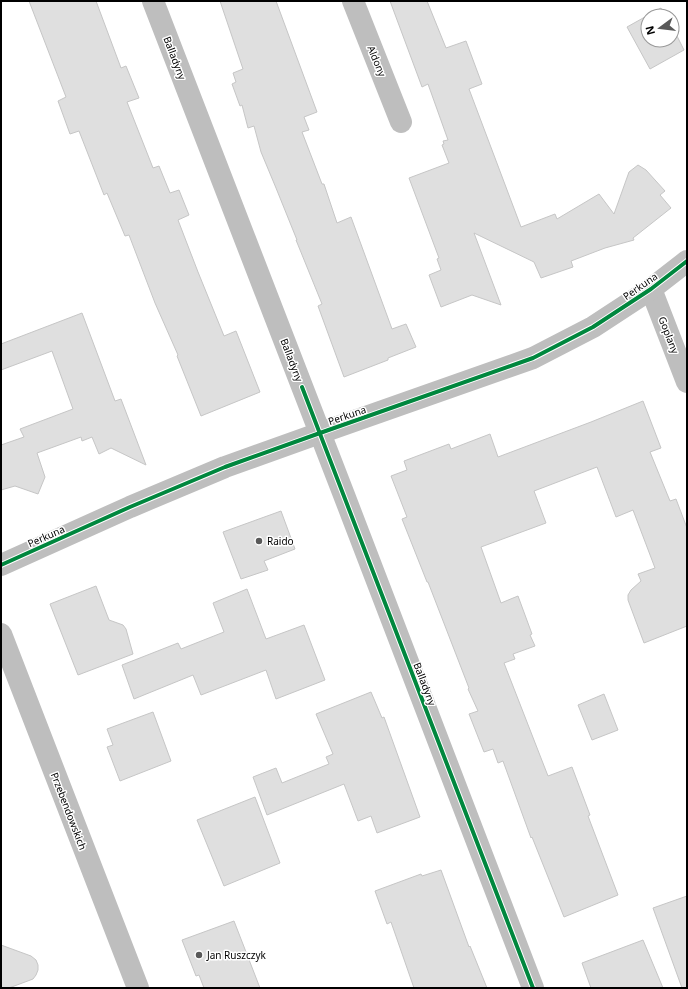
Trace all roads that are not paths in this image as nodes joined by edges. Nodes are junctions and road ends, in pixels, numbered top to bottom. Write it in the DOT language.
graph roads {
  1 [pos="153,1"];
  2 [pos="353,1"];
  3 [pos="401,122"];
  4 [pos="687,261"];
  5 [pos="651,289"];
  6 [pos="687,382"];
  7 [pos="320,433"];
  8 [pos="1,565"];
  9 [pos="1,634"];
  10 [pos="138,988"];
  11 [pos="533,988"];
  1 -- 7 [label="street, Balladyny"];
  2 -- 3 [label="street, Aldony"];
  4 -- 5 [label="street, Perkuna"];
  5 -- 6 [label="street, Goplany"];
  5 -- 7 [label="street, Perkuna"];
  7 -- 8 [label="street, Perkuna"];
  7 -- 11 [label="street, Balladyny"];
  9 -- 10 [label="street, Przebendowskich"];
}
